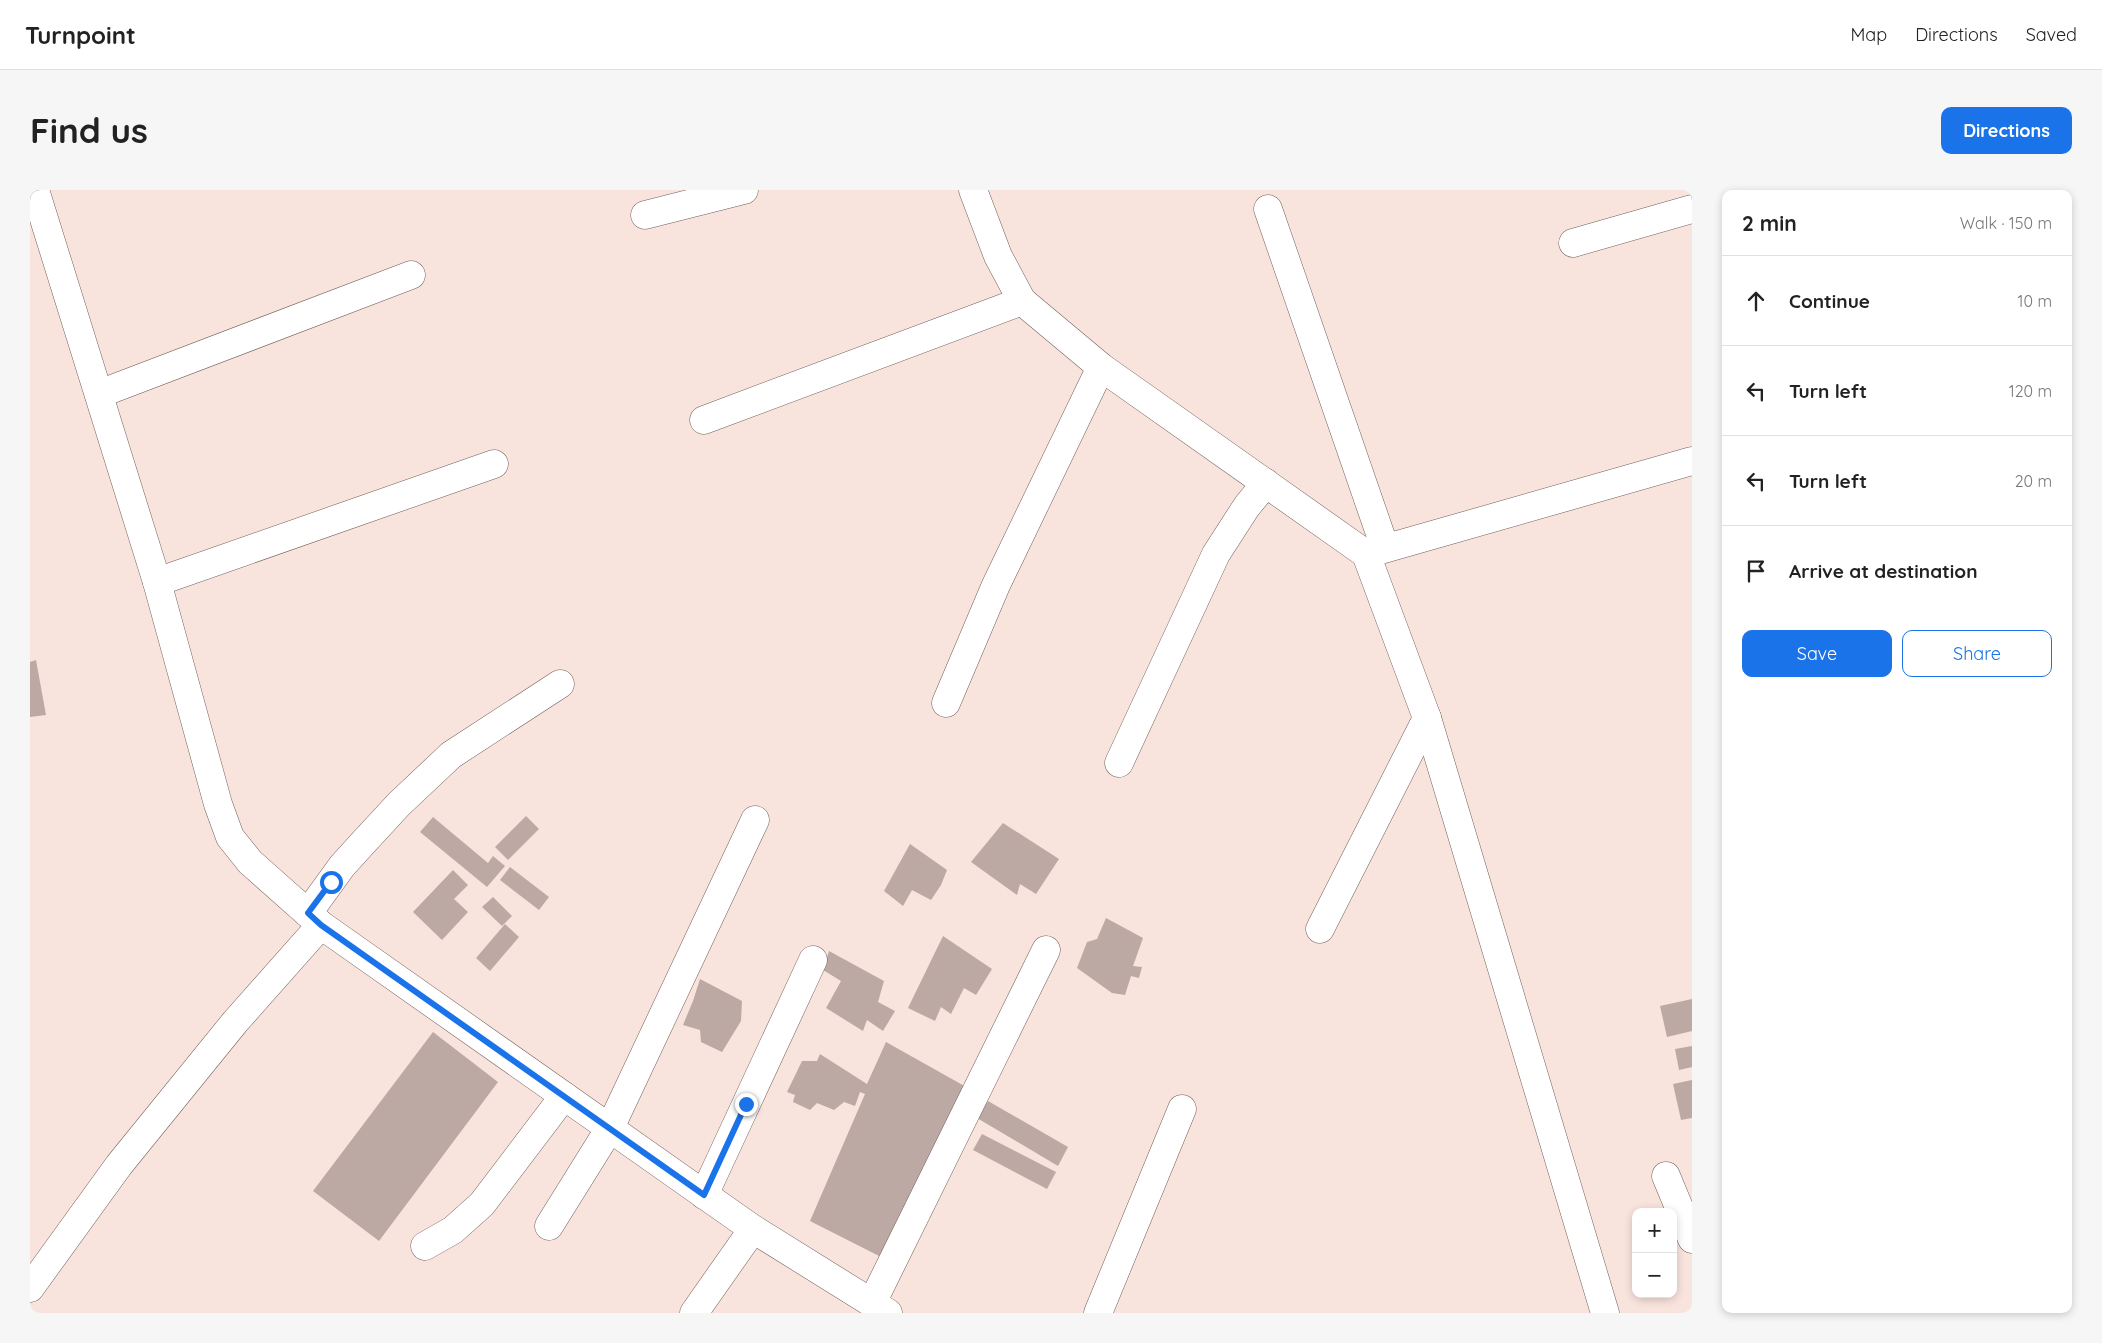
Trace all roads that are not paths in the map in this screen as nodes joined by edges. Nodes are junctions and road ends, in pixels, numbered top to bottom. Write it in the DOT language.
graph roads {
  1 [pos="35,190"];
  2 [pos="744,190"];
  3 [pos="973,190"];
  4 [pos="1268,209"];
  5 [pos="1692,209"];
  6 [pos="645,215"];
  7 [pos="1573,243"];
  8 [pos="411,275"];
  9 [pos="1022,301"];
  10 [pos="1101,367"];
  11 [pos="99,394"];
  12 [pos="704,420"];
  13 [pos="1692,461"];
  14 [pos="494,464"];
  15 [pos="1266,483"];
  16 [pos="1376,551"];
  17 [pos="158,582"];
  18 [pos="560,684"];
  19 [pos="946,703"];
  20 [pos="1428,718"];
  21 [pos="1119,763"];
  22 [pos="755,820"];
  23 [pos="314,919"];
  24 [pos="1320,929"];
  25 [pos="1046,950"];
  26 [pos="813,960"];
  27 [pos="564,1096"];
  28 [pos="1182,1109"];
  29 [pos="610,1128"];
  30 [pos="1666,1176"];
  31 [pos="704,1195"];
  32 [pos="549,1226"];
  33 [pos="753,1229"];
  34 [pos="1692,1239"];
  35 [pos="425,1246"];
  36 [pos="30,1288"];
  37 [pos="880,1308"];
  38 [pos="694,1313"];
  39 [pos="1098,1313"];
  40 [pos="1605,1313"];
  1 -- 11 [label="street"];
  2 -- 6 [label="street"];
  3 -- 9 [label="street"];
  4 -- 16 [label="street"];
  5 -- 7 [label="street"];
  8 -- 11 [label="street"];
  9 -- 10 [label="street"];
  9 -- 12 [label="street"];
  10 -- 15 [label="street"];
  10 -- 19 [label="street"];
  11 -- 17 [label="street"];
  13 -- 16 [label="street"];
  14 -- 17 [label="street"];
  15 -- 16 [label="street"];
  15 -- 21 [label="street"];
  16 -- 20 [label="street"];
  17 -- 23 [label="street"];
  18 -- 23 [label="street"];
  20 -- 24 [label="street"];
  20 -- 40 [label="street"];
  22 -- 29 [label="street"];
  23 -- 27 [label="street"];
  23 -- 36 [label="street"];
  25 -- 37 [label="street"];
  26 -- 31 [label="street"];
  27 -- 29 [label="street"];
  27 -- 35 [label="street"];
  28 -- 39 [label="street"];
  29 -- 31 [label="street"];
  29 -- 32 [label="street"];
  30 -- 34 [label="street"];
  31 -- 33 [label="street"];
  33 -- 37 [label="street"];
  33 -- 38 [label="street"];
}
